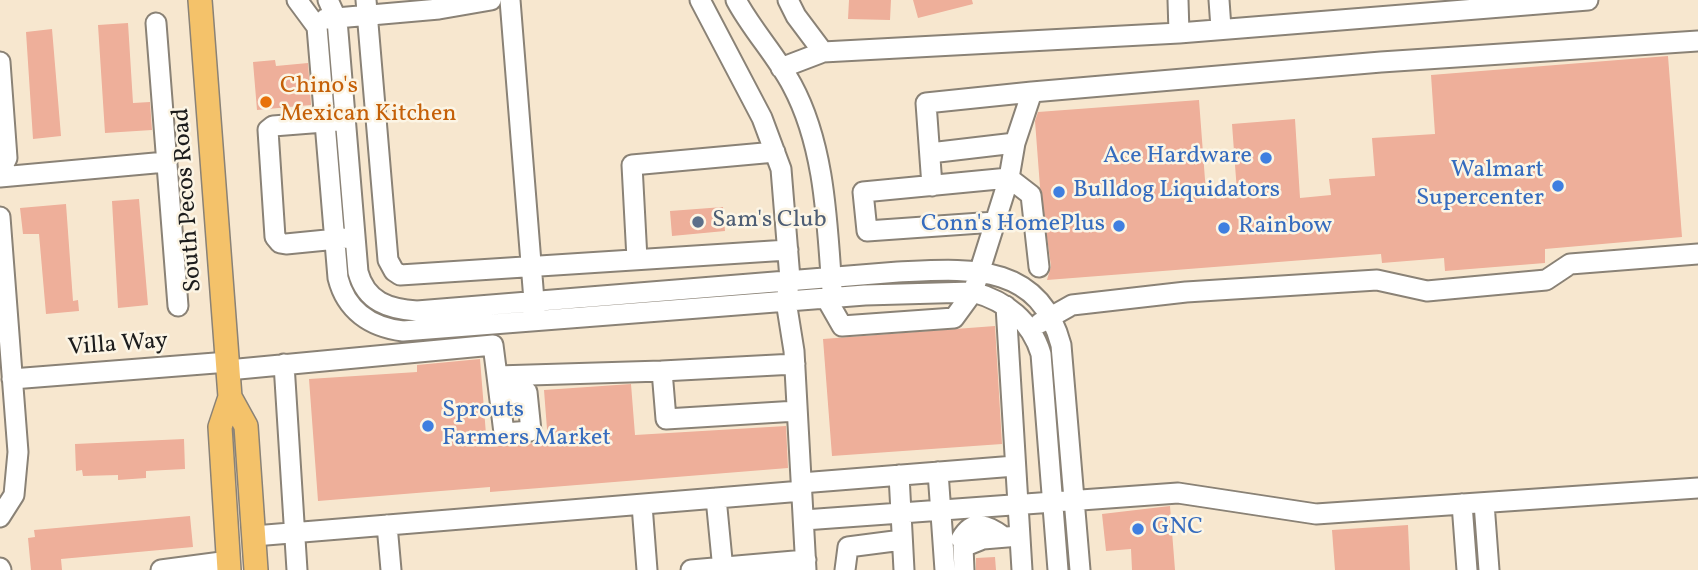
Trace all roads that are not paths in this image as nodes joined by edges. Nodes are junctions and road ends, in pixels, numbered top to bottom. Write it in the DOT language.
graph roads {
  1 [pos="201,0"];
  2 [pos="297,0"];
  3 [pos="491,0"];
  4 [pos="510,0"];
  5 [pos="700,0"];
  6 [pos="736,0"];
  7 [pos="788,0"];
  8 [pos="1178,0"];
  9 [pos="1219,0"];
  10 [pos="1581,0"];
  11 [pos="1588,0"];
  12 [pos="1534,2"];
  13 [pos="368,7"];
  14 [pos="332,8"];
  15 [pos="314,20"];
  16 [pos="156,23"];
  17 [pos="1221,28"];
  18 [pos="1180,33"];
  19 [pos="1698,41"];
  20 [pos="823,52"];
  21 [pos="0,62"];
  22 [pos="781,68"];
  23 [pos="1032,92"];
  24 [pos="345,120"];
  25 [pos="325,121"];
  26 [pos="1015,143"];
  27 [pos="775,152"];
  28 [pos="930,153"];
  29 [pos="166,162"];
  30 [pos="0,172"];
  31 [pos="0,177"];
  32 [pos="1009,178"];
  33 [pos="932,186"];
  34 [pos="0,217"];
  35 [pos="995,222"];
  36 [pos="355,237"];
  37 [pos="334,239"];
  38 [pos="788,250"];
  39 [pos="1698,254"];
  40 [pos="637,259"];
  41 [pos="531,266"];
  42 [pos="1039,268"];
  43 [pos="980,271"];
  44 [pos="831,276"];
  45 [pos="790,279"];
  46 [pos="973,292"];
  47 [pos="829,298"];
  48 [pos="786,301"];
  49 [pos="534,302"];
  50 [pos="178,306"];
  51 [pos="1006,306"];
  52 [pos="1049,318"];
  53 [pos="535,321"];
  54 [pos="1030,330"];
  55 [pos="284,364"];
  56 [pos="794,364"];
  57 [pos="228,366"];
  58 [pos="662,371"];
  59 [pos="12,379"];
  60 [pos="230,397"];
  61 [pos="797,411"];
  62 [pos="1014,466"];
  63 [pos="939,472"];
  64 [pos="899,475"];
  65 [pos="802,487"];
  66 [pos="1698,488"];
  67 [pos="716,498"];
  68 [pos="1074,501"];
  69 [pos="1053,502"];
  70 [pos="1485,503"];
  71 [pos="1462,504"];
  72 [pos="642,505"];
  73 [pos="1018,505"];
  74 [pos="940,510"];
  75 [pos="901,513"];
  76 [pos="0,517"];
  77 [pos="804,520"];
  78 [pos="387,525"];
  79 [pos="295,532"];
  80 [pos="254,536"];
  81 [pos="1011,536"];
  82 [pos="961,539"];
  83 [pos="902,540"];
  84 [pos="806,565"];
  85 [pos="229,566"];
  86 [pos="723,569"];
  87 [pos="164,570"];
  88 [pos="256,570"];
  89 [pos="297,570"];
  90 [pos="391,570"];
  91 [pos="647,570"];
  92 [pos="691,570"];
  93 [pos="845,570"];
  94 [pos="904,570"];
  95 [pos="945,570"];
  96 [pos="964,570"];
  97 [pos="1022,570"];
  98 [pos="1058,570"];
  99 [pos="1080,570"];
  100 [pos="1467,570"];
  101 [pos="1489,570"];
  1 -- 57 [label="main road, South Pecos Road"];
  2 -- 15 [label="street"];
  3 -- 13 [label="street"];
  4 -- 41 [label="street"];
  5 -- 27 [label="street"];
  6 -- 22 [label="street"];
  7 -- 20 [label="street"];
  8 -- 18 [label="street"];
  9 -- 17 [label="street"];
  10 -- 11 [label="street"];
  10 -- 12 [label="street"];
  12 -- 17 [label="street"];
  13 -- 14 [label="street"];
  13 -- 41 [label="street"];
  14 -- 15 [label="street"];
  14 -- 24 [label="street"];
  15 -- 25 [label="street"];
  16 -- 29 [label="street"];
  17 -- 18 [label="street"];
  18 -- 20 [label="street"];
  19 -- 23 [label="street"];
  20 -- 22 [label="street"];
  21 -- 30 [label="street"];
  22 -- 44 [label="street"];
  23 -- 26 [label="street"];
  23 -- 28 [label="street"];
  24 -- 25 [label="street"];
  24 -- 36 [label="street"];
  25 -- 37 [label="street"];
  25 -- 37 [label="street"];
  26 -- 28 [label="street"];
  26 -- 32 [label="street"];
  27 -- 38 [label="street"];
  27 -- 40 [label="street"];
  28 -- 33 [label="street"];
  29 -- 31 [label="street"];
  29 -- 50 [label="street"];
  32 -- 33 [label="street"];
  32 -- 35 [label="street"];
  32 -- 42 [label="street"];
  33 -- 35 [label="street"];
  34 -- 59 [label="street"];
  35 -- 43 [label="street"];
  36 -- 37 [label="street"];
  36 -- 49 [label="street"];
  37 -- 53 [label="street"];
  38 -- 40 [label="street"];
  38 -- 45 [label="street"];
  39 -- 52 [label="street"];
  40 -- 41 [label="street"];
  41 -- 49 [label="street"];
  43 -- 44 [label="street"];
  43 -- 46 [label="street"];
  43 -- 52 [label="street"];
  44 -- 45 [label="street"];
  44 -- 47 [label="street"];
  45 -- 48 [label="street"];
  45 -- 49 [label="street"];
  46 -- 47 [label="street"];
  46 -- 47 [label="street"];
  46 -- 51 [label="street"];
  47 -- 48 [label="street"];
  48 -- 53 [label="street"];
  48 -- 56 [label="street"];
  49 -- 53 [label="street"];
  51 -- 54 [label="street"];
  51 -- 62 [label="street"];
  52 -- 54 [label="street"];
  52 -- 68 [label="street"];
  54 -- 69 [label="street"];
  55 -- 57 [label="street, Villa Way"];
  55 -- 58 [label="street, Villa Way"];
  55 -- 79 [label="street"];
  56 -- 58 [label="street"];
  56 -- 61 [label="street"];
  57 -- 59 [label="street, Villa Way"];
  57 -- 60 [label="main road, South Pecos Road"];
  58 -- 61 [label="street"];
  59 -- 76 [label="street"];
  60 -- 80 [label="main road, South Pecos Road"];
  60 -- 85 [label="main road, South Pecos Road"];
  61 -- 65 [label="street"];
  62 -- 63 [label="street"];
  62 -- 73 [label="street"];
  63 -- 64 [label="street"];
  63 -- 74 [label="street"];
  64 -- 65 [label="street"];
  64 -- 75 [label="street"];
  65 -- 67 [label="street"];
  65 -- 77 [label="street"];
  66 -- 70 [label="street"];
  67 -- 72 [label="street"];
  67 -- 86 [label="street"];
  68 -- 69 [label="street"];
  68 -- 71 [label="street"];
  68 -- 99 [label="street"];
  69 -- 73 [label="street"];
  69 -- 98 [label="street"];
  70 -- 71 [label="street"];
  70 -- 101 [label="street"];
  71 -- 100 [label="street"];
  72 -- 78 [label="street"];
  72 -- 91 [label="street"];
  73 -- 74 [label="street"];
  73 -- 81 [label="street"];
  74 -- 75 [label="street"];
  74 -- 95 [label="street"];
  75 -- 77 [label="street"];
  75 -- 83 [label="street"];
  77 -- 84 [label="street"];
  78 -- 79 [label="street"];
  78 -- 90 [label="street"];
  79 -- 80 [label="street"];
  79 -- 89 [label="street"];
  80 -- 88 [label="main road, South Pecos Road"];
  81 -- 82 [label="street"];
  81 -- 96 [label="street"];
  81 -- 97 [label="street"];
  83 -- 93 [label="street"];
  83 -- 94 [label="street"];
  84 -- 86 [label="street"];
  85 -- 87 [label="street"];
  86 -- 92 [label="street"];
}
